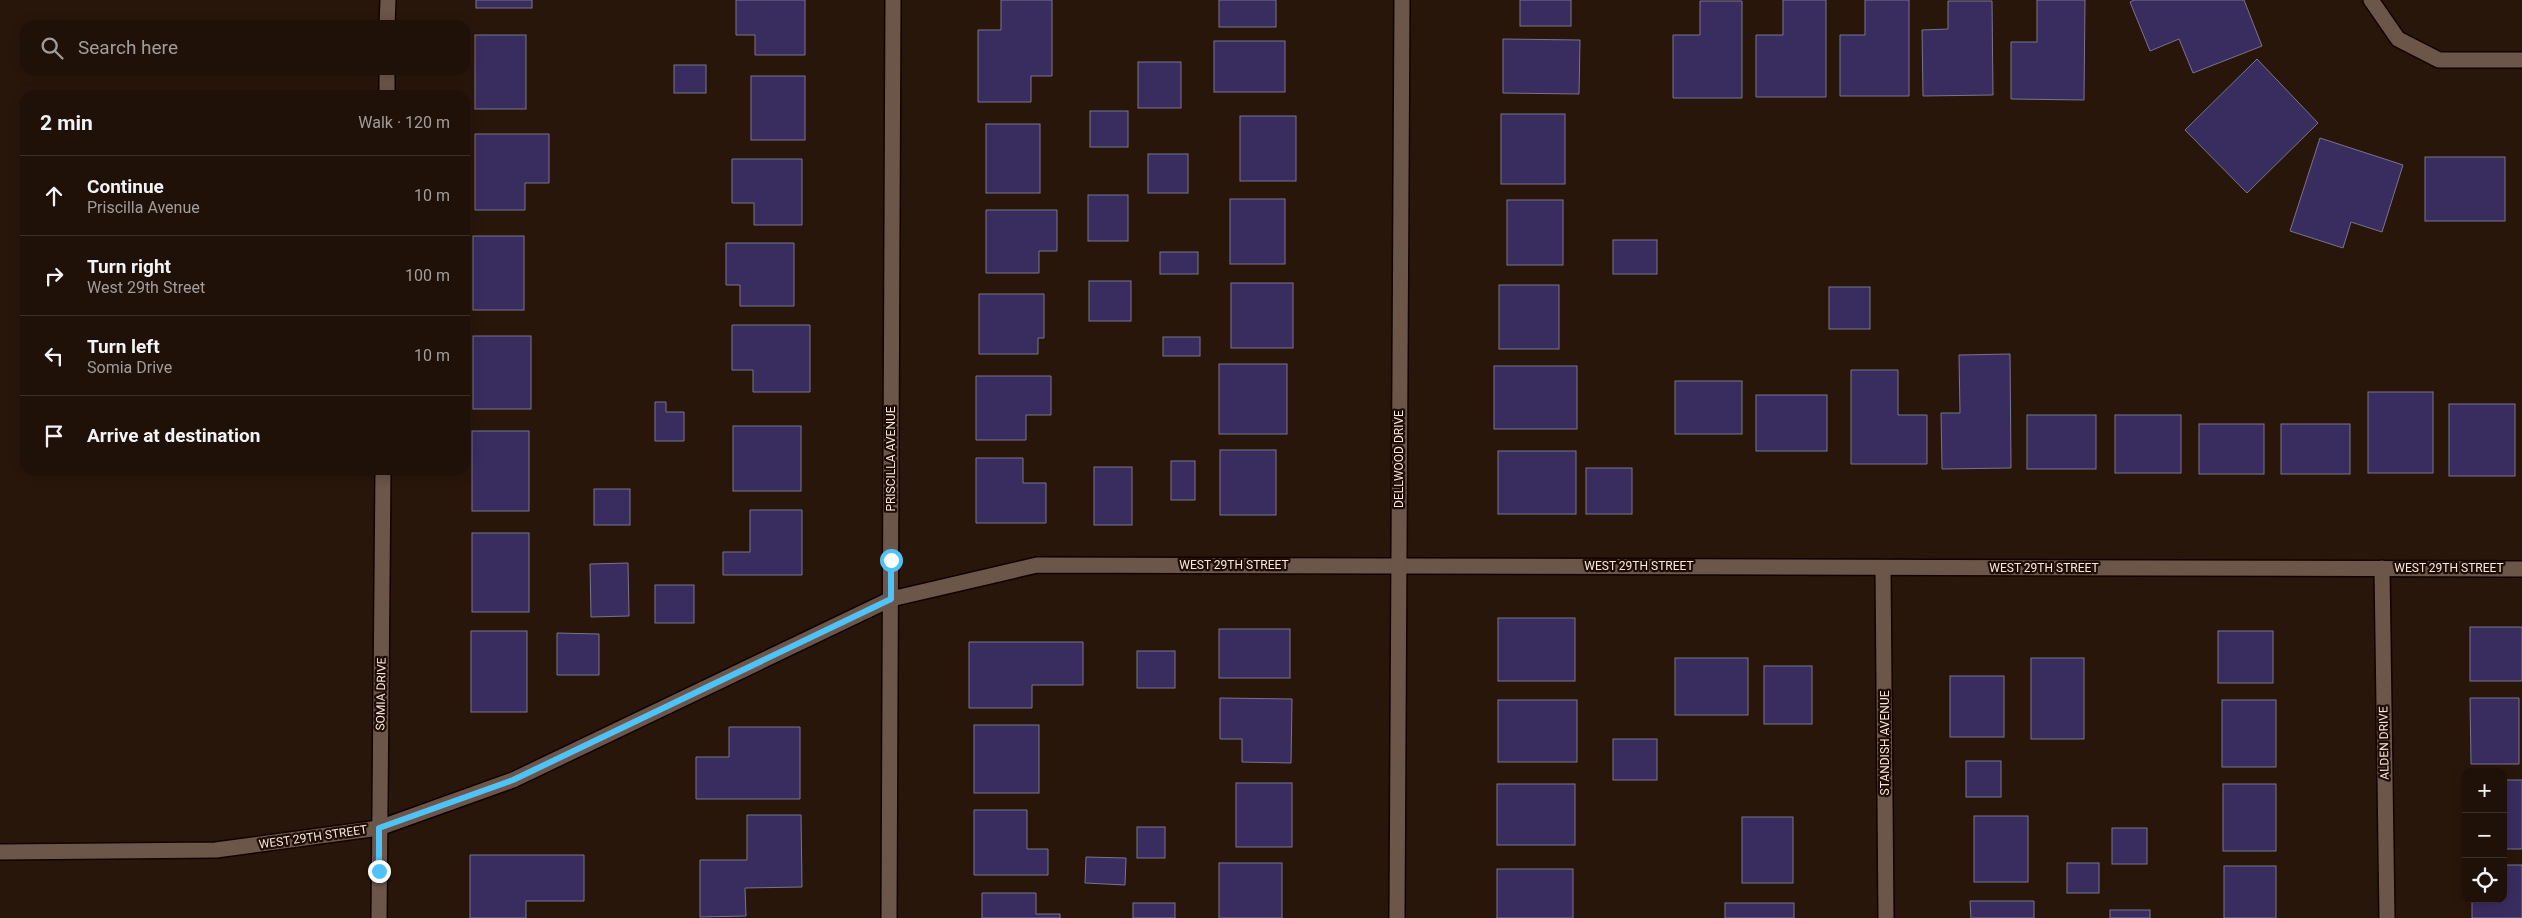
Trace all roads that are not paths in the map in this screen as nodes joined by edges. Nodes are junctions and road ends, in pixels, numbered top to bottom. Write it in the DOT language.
graph roads {
  1 [pos="388,0"];
  2 [pos="893,0"];
  3 [pos="1402,0"];
  4 [pos="2371,0"];
  5 [pos="388,20"];
  6 [pos="2522,60"];
  7 [pos="387,75"];
  8 [pos="387,90"];
  9 [pos="383,475"];
  10 [pos="1397,565"];
  11 [pos="1883,568"];
  12 [pos="2382,568"];
  13 [pos="2522,569"];
  14 [pos="891,599"];
  15 [pos="379,828"];
  16 [pos="0,852"];
  17 [pos="379,918"];
  18 [pos="889,918"];
  19 [pos="1397,918"];
  20 [pos="1886,918"];
  21 [pos="2387,918"];
  1 -- 5 [label="street"];
  2 -- 14 [label="street, PRISCILLA AVENUE"];
  3 -- 10 [label="street, DELLWOOD DRIVE"];
  4 -- 6 [label="street"];
  7 -- 8 [label="street"];
  9 -- 15 [label="street, SOMIA DRIVE"];
  10 -- 11 [label="street, WEST 29TH STREET"];
  10 -- 14 [label="street, WEST 29TH STREET"];
  10 -- 19 [label="street, DELLWOOD DRIVE"];
  11 -- 12 [label="street, WEST 29TH STREET"];
  11 -- 20 [label="street, STANDISH AVENUE"];
  12 -- 13 [label="street, WEST 29TH STREET"];
  12 -- 21 [label="street, ALDEN DRIVE"];
  14 -- 15 [label="street, WEST 29TH STREET"];
  14 -- 18 [label="street, PRISCILLA AVENUE"];
  15 -- 16 [label="street, WEST 29TH STREET"];
  15 -- 17 [label="street, SOMIA DRIVE"];
}
